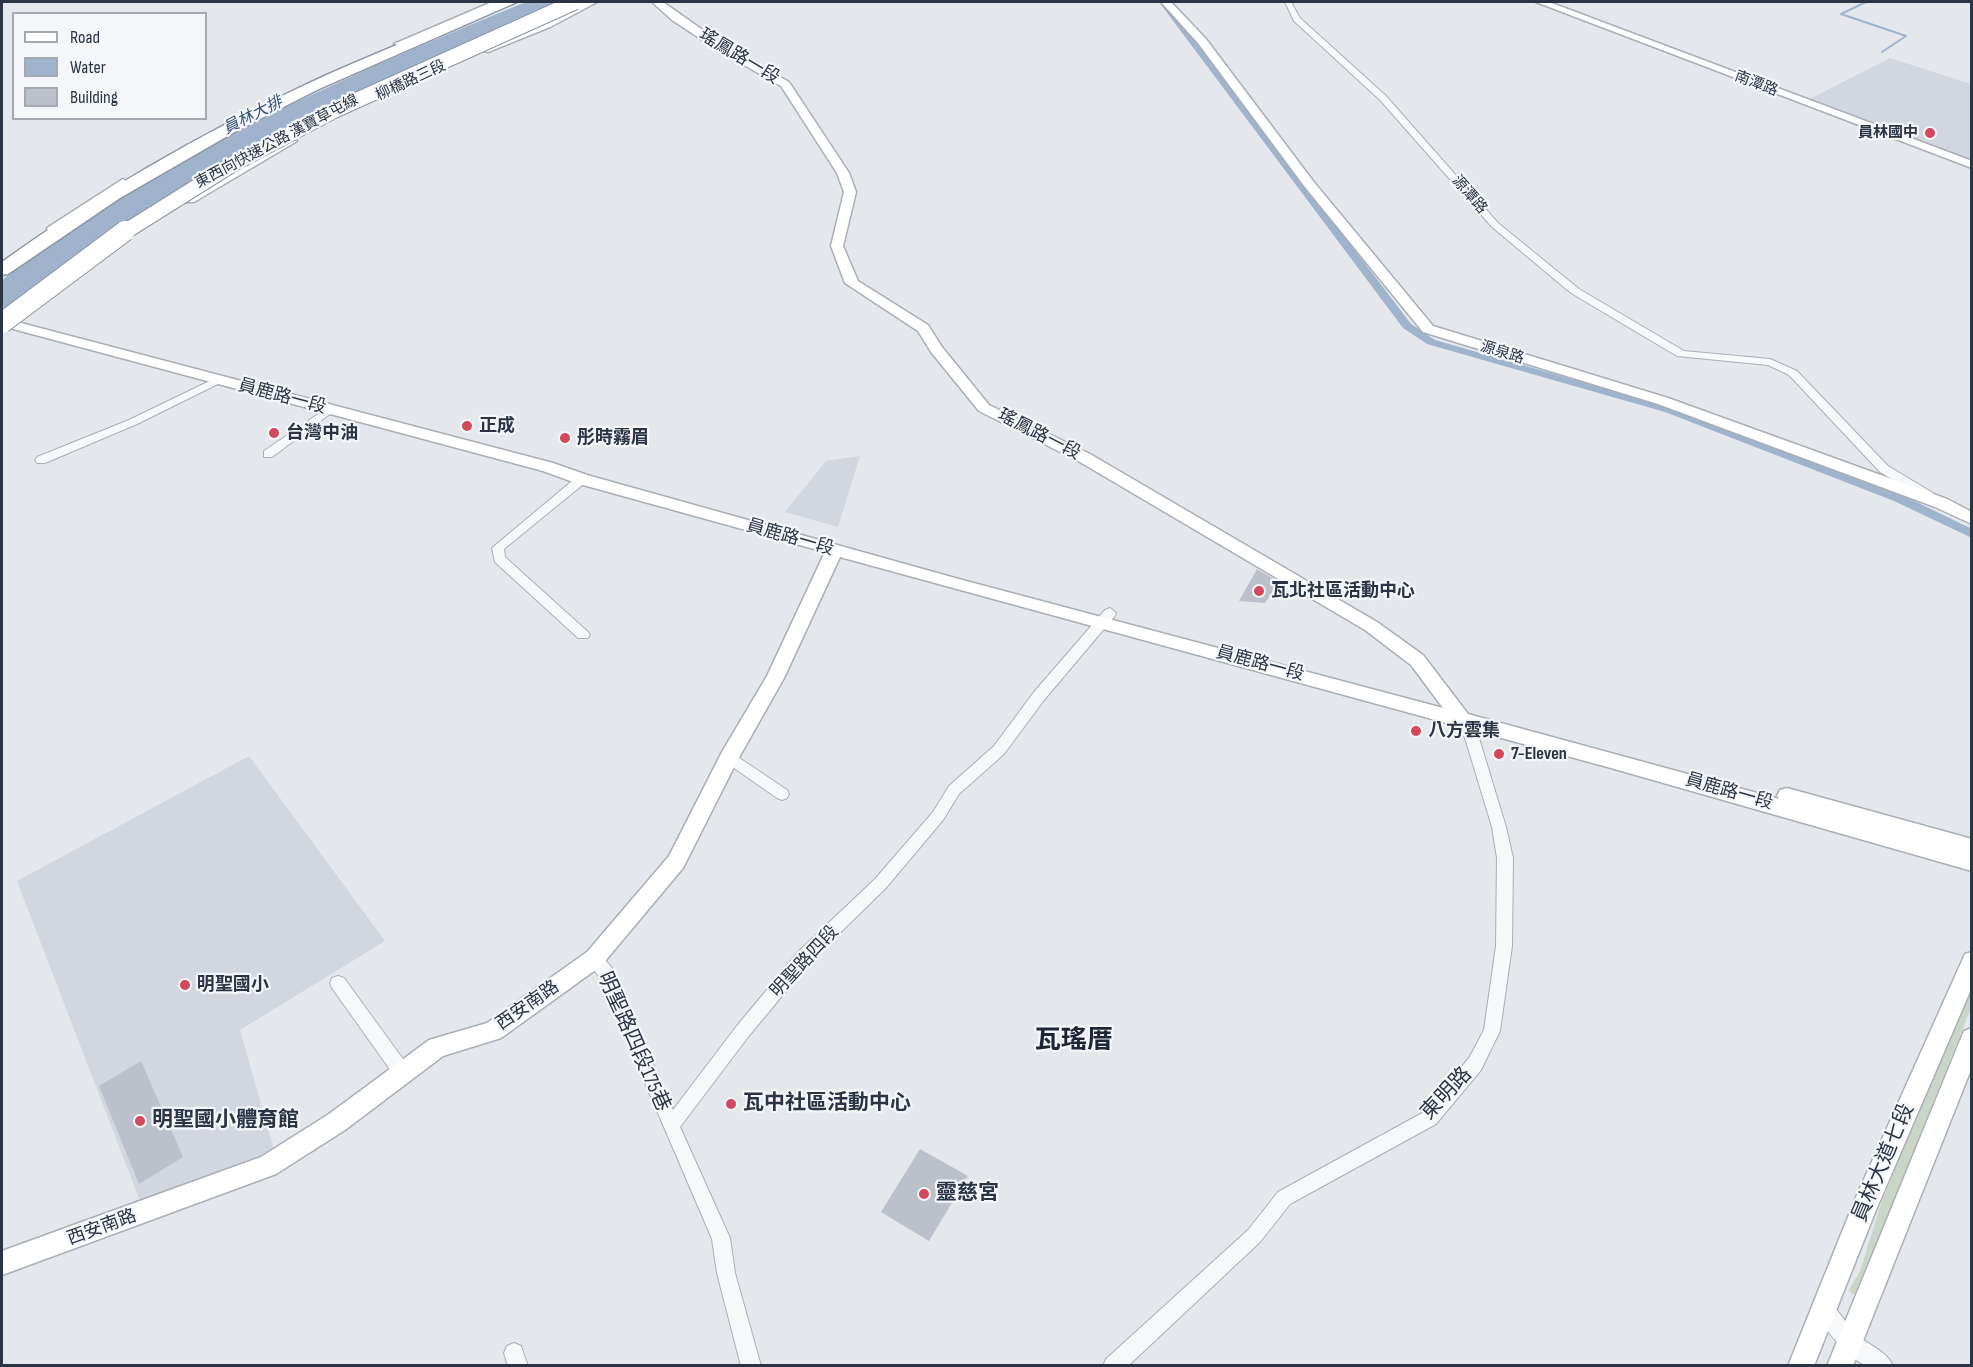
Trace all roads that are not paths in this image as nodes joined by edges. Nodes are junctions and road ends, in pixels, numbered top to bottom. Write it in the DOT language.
graph roads {
  1 [pos="500,2"];
  2 [pos="510,2"];
  3 [pos="575,2"];
  4 [pos="591,2"];
  5 [pos="657,2"];
  6 [pos="1166,2"];
  7 [pos="1288,2"];
  8 [pos="1541,2"];
  9 [pos="1971,165"];
  10 [pos="2,264"];
  11 [pos="2,270"];
  12 [pos="6,324"];
  13 [pos="2,339"];
  14 [pos="218,380"];
  15 [pos="330,409"];
  16 [pos="268,454"];
  17 [pos="41,460"];
  18 [pos="548,467"];
  19 [pos="582,479"];
  20 [pos="1941,503"];
  21 [pos="1971,519"];
  22 [pos="834,551"];
  23 [pos="1107,618"];
  24 [pos="583,635"];
  25 [pos="1447,702"];
  26 [pos="1461,718"];
  27 [pos="729,757"];
  28 [pos="782,794"];
  29 [pos="1971,847"];
  30 [pos="1971,863"];
  31 [pos="594,959"];
  32 [pos="1971,961"];
  33 [pos="338,983"];
  34 [pos="1971,1038"];
  35 [pos="402,1072"];
  36 [pos="671,1126"];
  37 [pos="2,1263"];
  38 [pos="1824,1310"];
  39 [pos="1850,1342"];
  40 [pos="751,1365"];
  41 [pos="1113,1365"];
  42 [pos="1801,1365"];
  43 [pos="1840,1365"];
  44 [pos="1883,1365"];
  1 -- 10 [label="main road"];
  2 -- 11 [label="highway, 東西向快速公路 漢寶草屯線"];
  3 -- 12 [label="highway, 東西向快速公路 漢寶草屯線, bridge"];
  4 -- 12 [label="main road, 柳橋路三段"];
  5 -- 25 [label="main road, 瑤鳳路一段"];
  6 -- 20 [label="main road, 源泉路"];
  7 -- 20 [label="street, 源潭路"];
  8 -- 9 [label="main road, 南潭路"];
  12 -- 13 [label="main road, 柳橋路三段"];
  12 -- 14 [label="main road, 員鹿路一段"];
  14 -- 15 [label="main road, 員鹿路一段"];
  14 -- 17 [label="street"];
  15 -- 16 [label="street"];
  15 -- 18 [label="main road, 員鹿路一段"];
  18 -- 19 [label="main road, 員鹿路一段"];
  18 -- 23 [label="main road, 員鹿路一段"];
  19 -- 22 [label="main road, 員鹿路一段"];
  19 -- 24 [label="street"];
  20 -- 21 [label="main road, 源泉路"];
  22 -- 23 [label="main road, 員鹿路一段"];
  22 -- 27 [label="main road, 西安南路"];
  23 -- 25 [label="main road, 員鹿路一段"];
  23 -- 26 [label="main road, 員鹿路一段"];
  23 -- 36 [label="street, 明聖路四段"];
  25 -- 26 [label="main road, 瑤鳳路一段"];
  25 -- 29 [label="main road, 員鹿路一段"];
  26 -- 30 [label="main road, 員鹿路一段"];
  26 -- 41 [label="street, 東明路"];
  27 -- 28 [label="street"];
  27 -- 31 [label="main road, 西安南路"];
  31 -- 35 [label="main road, 西安南路"];
  31 -- 36 [label="street, 明聖路四段175巷"];
  32 -- 38 [label="main road, 員林大道七段"];
  33 -- 35 [label="street"];
  34 -- 39 [label="main road, 員林大道七段"];
  35 -- 37 [label="main road, 西安南路"];
  36 -- 40 [label="street"];
  38 -- 39 [label="street"];
  38 -- 42 [label="main road, 員林大道七段"];
  39 -- 43 [label="main road, 員林大道七段"];
  39 -- 44 [label="street"];
}
